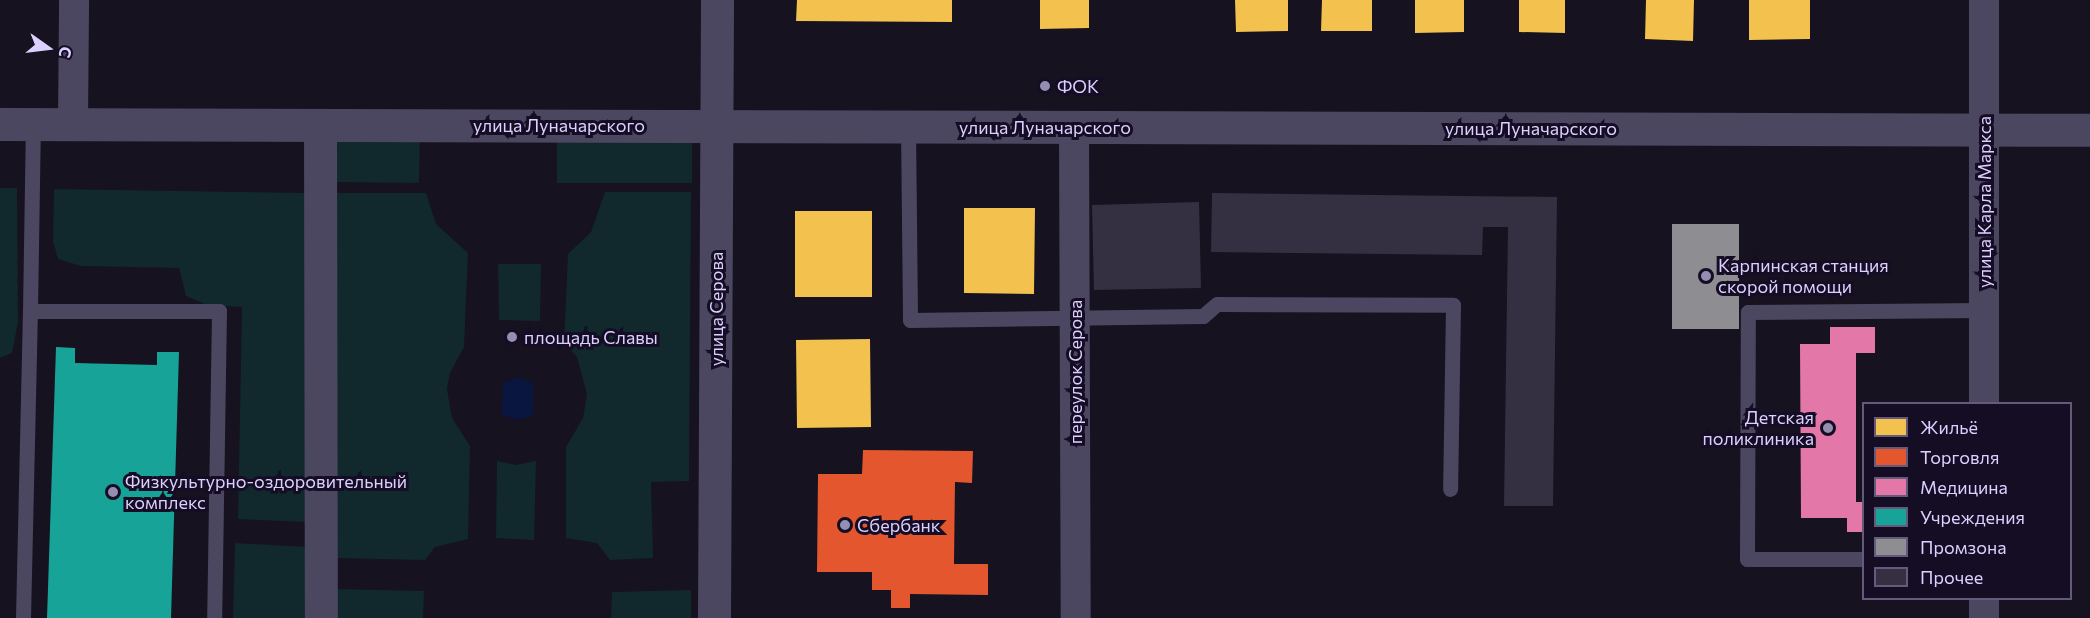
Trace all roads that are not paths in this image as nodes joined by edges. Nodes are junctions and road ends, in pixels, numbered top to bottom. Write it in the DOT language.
graph roads {
  1 [pos="74,0"];
  2 [pos="717,0"];
  3 [pos="1984,0"];
  4 [pos="0,124"];
  5 [pos="33,124"];
  6 [pos="73,124"];
  7 [pos="320,124"];
  8 [pos="717,126"];
  9 [pos="908,126"];
  10 [pos="1074,127"];
  11 [pos="1984,129"];
  12 [pos="2090,130"];
  13 [pos="30,310"];
  14 [pos="1984,310"];
  15 [pos="1075,318"];
  16 [pos="1984,402"];
  17 [pos="1450,489"];
  18 [pos="1862,559"];
  19 [pos="1984,600"];
  20 [pos="24,618"];
  21 [pos="213,618"];
  22 [pos="321,618"];
  23 [pos="714,618"];
  24 [pos="1076,618"];
  25 [pos="1984,618"];
  1 -- 6 [label="street"];
  2 -- 8 [label="street, улица Серова"];
  3 -- 11 [label="street, улица Карла Маркса"];
  4 -- 5 [label="street, улица Луначарского"];
  5 -- 6 [label="street, улица Луначарского"];
  5 -- 13 [label="lane"];
  6 -- 7 [label="street, улица Луначарского"];
  7 -- 8 [label="street, улица Луначарского"];
  7 -- 22 [label="street"];
  8 -- 9 [label="street, улица Луначарского"];
  8 -- 23 [label="street, улица Серова"];
  9 -- 10 [label="street, улица Луначарского"];
  9 -- 15 [label="lane"];
  10 -- 11 [label="street, улица Луначарского"];
  10 -- 15 [label="street, переулок Серова"];
  11 -- 12 [label="street, улица Луначарского"];
  11 -- 14 [label="street, улица Карла Маркса"];
  13 -- 20 [label="lane"];
  13 -- 21 [label="lane"];
  14 -- 16 [label="street, улица Карла Маркса"];
  14 -- 18 [label="lane"];
  15 -- 17 [label="lane"];
  15 -- 24 [label="street, переулок Серова"];
  19 -- 25 [label="street"];
}
